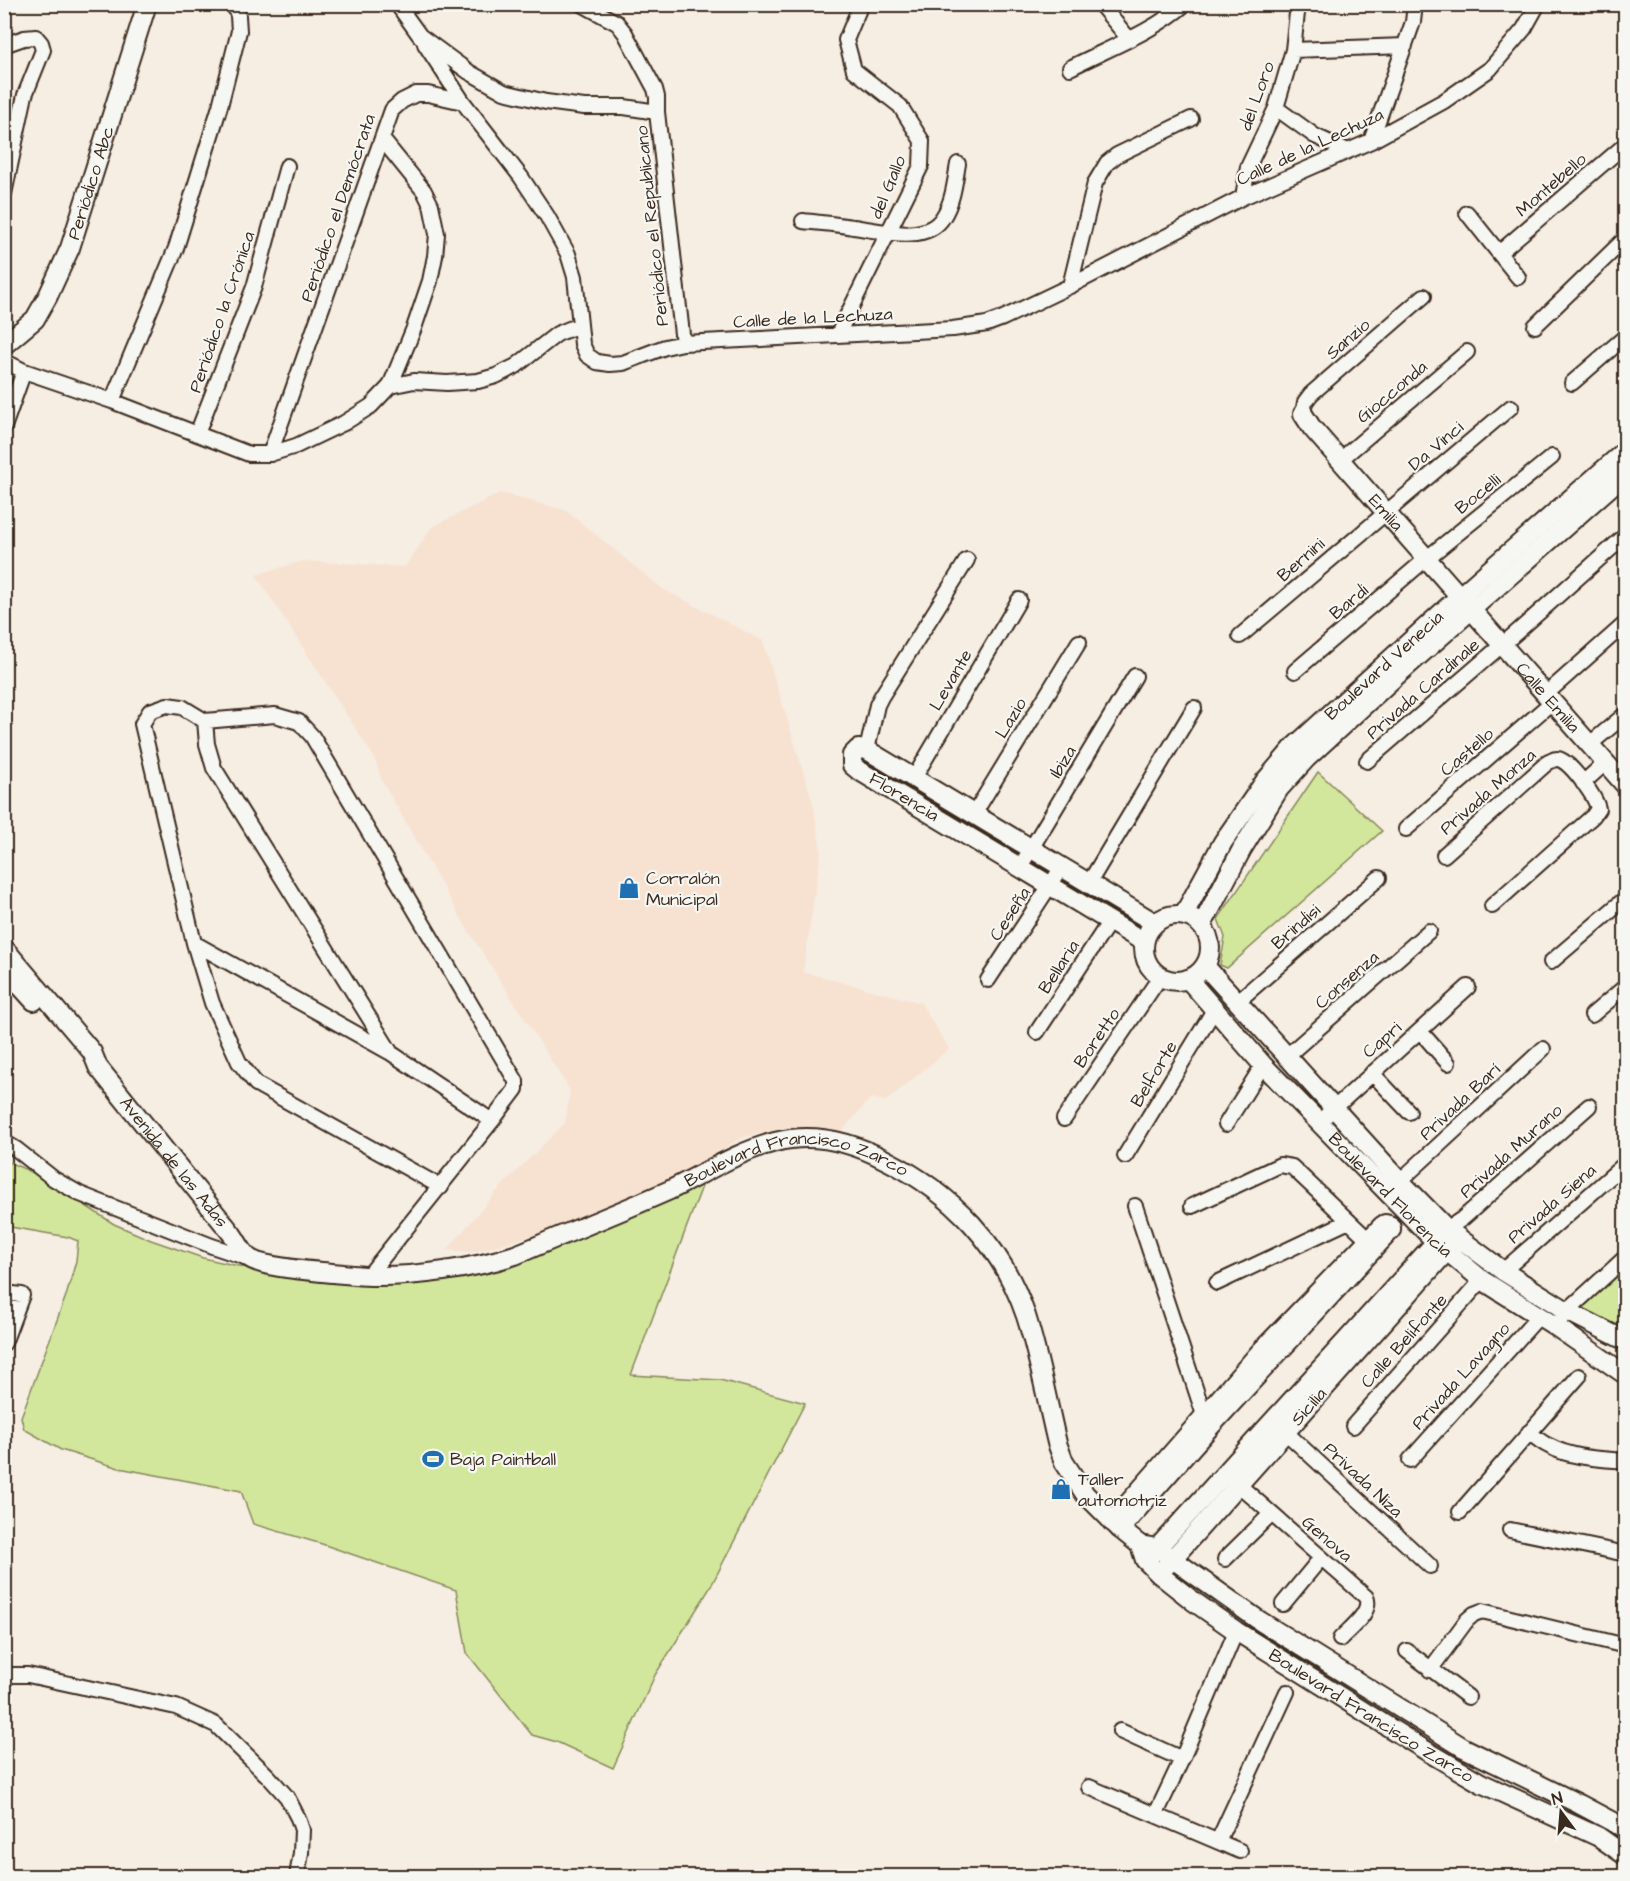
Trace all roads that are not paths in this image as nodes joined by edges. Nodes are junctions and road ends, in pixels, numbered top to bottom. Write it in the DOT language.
graph roads {
  1 [pos="147,4"];
  2 [pos="234,4"];
  3 [pos="397,4"];
  4 [pos="582,4"];
  5 [pos="861,4"];
  6 [pos="1100,4"];
  7 [pos="1185,4"];
  8 [pos="1297,4"];
  9 [pos="1415,4"];
  10 [pos="1538,4"];
  11 [pos="420,36"];
  12 [pos="1130,39"];
  13 [pos="4,45"];
  14 [pos="1405,46"];
  15 [pos="1293,50"];
  16 [pos="1070,68"];
  17 [pos="463,102"];
  18 [pos="1276,108"];
  19 [pos="657,112"];
  20 [pos="1191,119"];
  21 [pos="382,139"];
  22 [pos="1371,141"];
  23 [pos="1626,144"];
  24 [pos="1348,151"];
  25 [pos="958,164"];
  26 [pos="287,166"];
  27 [pos="4,194"];
  28 [pos="1243,197"];
  29 [pos="1467,213"];
  30 [pos="802,221"];
  31 [pos="889,233"];
  32 [pos="1626,238"];
  33 [pos="1500,252"];
  34 [pos="1518,277"];
  35 [pos="1070,286"];
  36 [pos="1424,296"];
  37 [pos="579,325"];
  38 [pos="1535,326"];
  39 [pos="838,334"];
  40 [pos="1626,336"];
  41 [pos="683,343"];
  42 [pos="4,345"];
  43 [pos="1467,352"];
  44 [pos="4,361"];
  45 [pos="24,371"];
  46 [pos="1572,383"];
  47 [pos="390,386"];
  48 [pos="112,401"];
  49 [pos="1511,407"];
  50 [pos="1303,414"];
  51 [pos="4,427"];
  52 [pos="197,434"];
  53 [pos="1626,450"];
  54 [pos="270,454"];
  55 [pos="1552,457"];
  56 [pos="1340,460"];
  57 [pos="1626,473"];
  58 [pos="1385,513"];
  59 [pos="1626,535"];
  60 [pos="1426,559"];
  61 [pos="967,560"];
  62 [pos="1019,600"];
  63 [pos="1465,603"];
  64 [pos="1626,623"];
  65 [pos="1240,636"];
  66 [pos="1079,642"];
  67 [pos="1502,644"];
  68 [pos="1295,671"];
  69 [pos="1135,675"];
  70 [pos="1550,698"];
  71 [pos="1194,708"];
  72 [pos="1626,714"];
  73 [pos="205,721"];
  74 [pos="1590,744"];
  75 [pos="867,750"];
  76 [pos="1367,761"];
  77 [pos="1605,763"];
  78 [pos="915,778"];
  79 [pos="1583,783"];
  80 [pos="1626,786"];
  81 [pos="974,814"];
  82 [pos="1406,829"];
  83 [pos="1032,848"];
  84 [pos="1444,855"];
  85 [pos="1020,867"];
  86 [pos="1062,867"];
  87 [pos="1379,878"];
  88 [pos="1089,883"];
  89 [pos="1050,885"];
  90 [pos="1626,898"];
  91 [pos="1492,906"];
  92 [pos="1184,914"];
  93 [pos="1110,921"];
  94 [pos="1155,923"];
  95 [pos="1202,926"];
  96 [pos="1430,932"];
  97 [pos="1144,942"];
  98 [pos="194,943"];
  99 [pos="4,948"];
  100 [pos="1551,962"];
  101 [pos="1205,966"];
  102 [pos="4,968"];
  103 [pos="1160,976"];
  104 [pos="1188,979"];
  105 [pos="988,980"];
  106 [pos="1626,986"];
  107 [pos="1468,987"];
  108 [pos="1237,1002"];
  109 [pos="1214,1010"];
  110 [pos="1592,1015"];
  111 [pos="1420,1031"];
  112 [pos="1037,1032"];
  113 [pos="1544,1049"];
  114 [pos="391,1053"];
  115 [pos="1288,1055"];
  116 [pos="1448,1063"];
  117 [pos="1263,1065"];
  118 [pos="98,1067"];
  119 [pos="1372,1073"];
  120 [pos="1588,1106"];
  121 [pos="1334,1107"];
  122 [pos="1409,1112"];
  123 [pos="1064,1119"];
  124 [pos="492,1121"];
  125 [pos="1320,1121"];
  126 [pos="1226,1124"];
  127 [pos="4,1142"];
  128 [pos="1125,1156"];
  129 [pos="1626,1163"];
  130 [pos="1400,1181"];
  131 [pos="441,1187"];
  132 [pos="1135,1206"];
  133 [pos="1192,1206"];
  134 [pos="1349,1221"];
  135 [pos="1450,1237"];
  136 [pos="1372,1243"];
  137 [pos="1626,1257"];
  138 [pos="248,1258"];
  139 [pos="1503,1271"];
  140 [pos="368,1276"];
  141 [pos="1482,1280"];
  142 [pos="1217,1282"];
  143 [pos="4,1293"];
  144 [pos="1567,1311"];
  145 [pos="1539,1316"];
  146 [pos="1555,1326"];
  147 [pos="1626,1341"];
  148 [pos="4,1343"];
  149 [pos="1625,1370"];
  150 [pos="1579,1376"];
  151 [pos="1206,1423"];
  152 [pos="1279,1426"];
  153 [pos="1353,1426"];
  154 [pos="1529,1432"];
  155 [pos="1410,1460"];
  156 [pos="1626,1461"];
  157 [pos="1232,1479"];
  158 [pos="1460,1512"];
  159 [pos="1271,1514"];
  160 [pos="1116,1525"];
  161 [pos="1510,1530"];
  162 [pos="1147,1551"];
  163 [pos="1626,1554"];
  164 [pos="1172,1558"];
  165 [pos="1321,1558"];
  166 [pos="1225,1559"];
  167 [pos="1430,1566"];
  168 [pos="1159,1574"];
  169 [pos="1283,1604"];
  170 [pos="1236,1631"];
  171 [pos="1340,1639"];
  172 [pos="1626,1646"];
  173 [pos="1407,1651"];
  174 [pos="1430,1670"];
  175 [pos="4,1675"];
  176 [pos="1287,1692"];
  177 [pos="1468,1697"];
  178 [pos="1120,1731"];
  179 [pos="1182,1759"];
  180 [pos="1089,1787"];
  181 [pos="1156,1814"];
  182 [pos="1626,1829"];
  183 [pos="1218,1841"];
  184 [pos="1240,1851"];
  185 [pos="1626,1856"];
  186 [pos="297,1876"];
  1 -- 42 [label="street, Periódico Abc"];
  2 -- 48 [label="street"];
  3 -- 11 [label="street, Periódico el Republicano"];
  4 -- 19 [label="street"];
  5 -- 31 [label="street, del Gallo"];
  6 -- 12 [label="street"];
  7 -- 12 [label="street"];
  8 -- 15 [label="street, del Loro"];
  9 -- 14 [label="street"];
  10 -- 22 [label="street, Calle de la Lechuza"];
  11 -- 17 [label="street"];
  11 -- 19 [label="street, Periódico el Republicano"];
  12 -- 16 [label="street"];
  13 -- 27 [label="street"];
  14 -- 15 [label="street"];
  14 -- 22 [label="street"];
  15 -- 18 [label="street, del Loro"];
  17 -- 21 [label="street, Periódico el Demócrata"];
  17 -- 37 [label="street"];
  18 -- 24 [label="street"];
  18 -- 28 [label="street, del Loro"];
  19 -- 41 [label="street, Periódico el Republicano"];
  20 -- 35 [label="street"];
  21 -- 47 [label="street"];
  21 -- 54 [label="street, Periódico el Demócrata"];
  22 -- 24 [label="street, Calle de la Lechuza"];
  23 -- 33 [label="street, Montebello"];
  24 -- 28 [label="street, Calle de la Lechuza"];
  25 -- 31 [label="street"];
  26 -- 52 [label="street, Periódico la Crónica"];
  28 -- 35 [label="street, Calle de la Lechuza"];
  29 -- 33 [label="street"];
  30 -- 31 [label="street"];
  31 -- 39 [label="street, del Gallo"];
  32 -- 38 [label="street"];
  33 -- 34 [label="street"];
  35 -- 39 [label="street, Calle de la Lechuza"];
  36 -- 50 [label="street, Sanzio"];
  37 -- 41 [label="street, Calle de la Lechuza"];
  37 -- 47 [label="street"];
  39 -- 41 [label="street, Calle de la Lechuza"];
  40 -- 46 [label="street"];
  43 -- 56 [label="street, Giocconda"];
  44 -- 45 [label="street"];
  45 -- 48 [label="street"];
  45 -- 51 [label="street"];
  47 -- 54 [label="street"];
  48 -- 52 [label="street"];
  49 -- 58 [label="street, Da Vinci"];
  50 -- 56 [label="street, Emilia"];
  52 -- 54 [label="street"];
  53 -- 63 [label="street, Boulevard Venecia"];
  55 -- 60 [label="street, Bocelli"];
  56 -- 58 [label="street, Emilia"];
  57 -- 63 [label="street, Boulevard Venecia"];
  58 -- 60 [label="street, Emilia"];
  58 -- 65 [label="street, Bernini"];
  59 -- 67 [label="street, Privada Cardinale"];
  60 -- 63 [label="street, Emilia"];
  60 -- 68 [label="street, Bardi"];
  61 -- 75 [label="street"];
  62 -- 78 [label="street, Levante"];
  63 -- 67 [label="street, Calle Emilia"];
  63 -- 92 [label="street, Boulevard Venecia"];
  63 -- 95 [label="street, Boulevard Venecia"];
  64 -- 70 [label="street, Castello"];
  66 -- 81 [label="street, Lazio"];
  67 -- 70 [label="street, Calle Emilia"];
  67 -- 76 [label="street, Privada Cardinale"];
  69 -- 83 [label="street, Ibiza"];
  70 -- 74 [label="street, Calle Emilia"];
  70 -- 82 [label="street, Castello"];
  71 -- 88 [label="street"];
  72 -- 74 [label="street"];
  73 -- 98 [label="street"];
  73 -- 114 [label="street"];
  73 -- 124 [label="street"];
  74 -- 77 [label="street, Calle Emilia"];
  75 -- 78 [label="street, Florencia"];
  75 -- 85 [label="street, Florencia"];
  77 -- 79 [label="street"];
  77 -- 80 [label="street, Calle Emilia"];
  78 -- 81 [label="street, Florencia"];
  79 -- 84 [label="street, Privada Monza"];
  79 -- 91 [label="street"];
  81 -- 83 [label="street, Florencia"];
  83 -- 85 [label="street, Ibiza"];
  83 -- 86 [label="street, Florencia"];
  85 -- 89 [label="street, Florencia"];
  86 -- 88 [label="street, Florencia"];
  86 -- 89 [label="street, Ceseña"];
  87 -- 108 [label="street, Brindisi"];
  88 -- 94 [label="street, Florencia"];
  89 -- 93 [label="street, Florencia"];
  89 -- 105 [label="street, Ceseña"];
  90 -- 100 [label="street"];
  92 -- 94 [label="street"];
  92 -- 95 [label="street"];
  93 -- 97 [label="street, Florencia"];
  93 -- 112 [label="street, Bellaria"];
  94 -- 97 [label="street"];
  95 -- 101 [label="street"];
  96 -- 115 [label="street, Consenza"];
  97 -- 103 [label="street"];
  98 -- 114 [label="street"];
  98 -- 131 [label="street"];
  99 -- 118 [label="street, Avenida de las Adas"];
  101 -- 104 [label="street"];
  101 -- 108 [label="street, Boulevard Florencia"];
  102 -- 118 [label="street, Avenida de las Adas"];
  103 -- 104 [label="street"];
  103 -- 123 [label="street, Boretto"];
  104 -- 109 [label="street, Boulevard Florencia"];
  106 -- 110 [label="street"];
  107 -- 111 [label="street, Capri"];
  108 -- 115 [label="street, Boulevard Florencia"];
  109 -- 117 [label="street, Boulevard Florencia"];
  109 -- 128 [label="street, Belforte"];
  111 -- 116 [label="street"];
  111 -- 119 [label="street, Capri"];
  113 -- 130 [label="street, Privada Barí"];
  114 -- 124 [label="street"];
  115 -- 121 [label="street, Boulevard Florencia"];
  117 -- 125 [label="street, Boulevard Florencia"];
  117 -- 126 [label="street"];
  118 -- 138 [label="street, Avenida de las Adas"];
  119 -- 121 [label="street, Capri"];
  119 -- 122 [label="street"];
  120 -- 135 [label="street, Privada Murano"];
  121 -- 125 [label="street, Capri"];
  121 -- 130 [label="street, Boulevard Florencia"];
  124 -- 131 [label="street"];
  125 -- 135 [label="street, Boulevard Florencia"];
  127 -- 138 [label="street"];
  129 -- 139 [label="street, Privada Siena"];
  130 -- 135 [label="street, Boulevard Florencia"];
  131 -- 140 [label="street"];
  132 -- 151 [label="street"];
  133 -- 134 [label="street"];
  134 -- 136 [label="street"];
  134 -- 142 [label="street"];
  135 -- 139 [label="street, Boulevard Florencia"];
  135 -- 141 [label="street, Boulevard Florencia"];
  135 -- 152 [label="street, Sicilia"];
  136 -- 151 [label="street"];
  137 -- 144 [label="street"];
  138 -- 140 [label="street, Boulevard Francisco Zarco"];
  139 -- 144 [label="street, Boulevard Florencia"];
  140 -- 160 [label="street, Boulevard Francisco Zarco"];
  141 -- 145 [label="street, Boulevard Florencia"];
  141 -- 153 [label="street, Calle Belifonte"];
  143 -- 148 [label="street"];
  144 -- 146 [label="street"];
  144 -- 147 [label="street, Boulevard Florencia"];
  145 -- 146 [label="street, Boulevard Florencia"];
  145 -- 155 [label="street, Privada Lavagno"];
  146 -- 149 [label="street, Boulevard Florencia"];
  150 -- 154 [label="street"];
  151 -- 160 [label="street"];
  152 -- 157 [label="street, Sicilia"];
  152 -- 167 [label="street, Privada Niza"];
  154 -- 156 [label="street"];
  154 -- 158 [label="street"];
  157 -- 159 [label="street, Genova"];
  157 -- 162 [label="street, Sicilia"];
  157 -- 164 [label="street, Sicilia"];
  159 -- 165 [label="street, Genova"];
  159 -- 166 [label="street"];
  160 -- 162 [label="street, Boulevard Francisco Zarco"];
  161 -- 163 [label="street"];
  162 -- 164 [label="street, Boulevard Francisco Zarco"];
  162 -- 168 [label="street, Boulevard Francisco Zarco"];
  164 -- 168 [label="street, Sicilia"];
  164 -- 182 [label="street, Boulevard Francisco Zarco"];
  165 -- 169 [label="street"];
  165 -- 171 [label="street, Genova"];
  168 -- 170 [label="street, Boulevard Francisco Zarco"];
  170 -- 179 [label="street"];
  170 -- 185 [label="street, Boulevard Francisco Zarco"];
  172 -- 174 [label="street"];
  173 -- 174 [label="street"];
  174 -- 177 [label="street"];
  175 -- 186 [label="street"];
  176 -- 183 [label="street"];
  178 -- 179 [label="street"];
  179 -- 181 [label="street"];
  180 -- 181 [label="street"];
  181 -- 183 [label="street"];
  183 -- 184 [label="street"];
}
